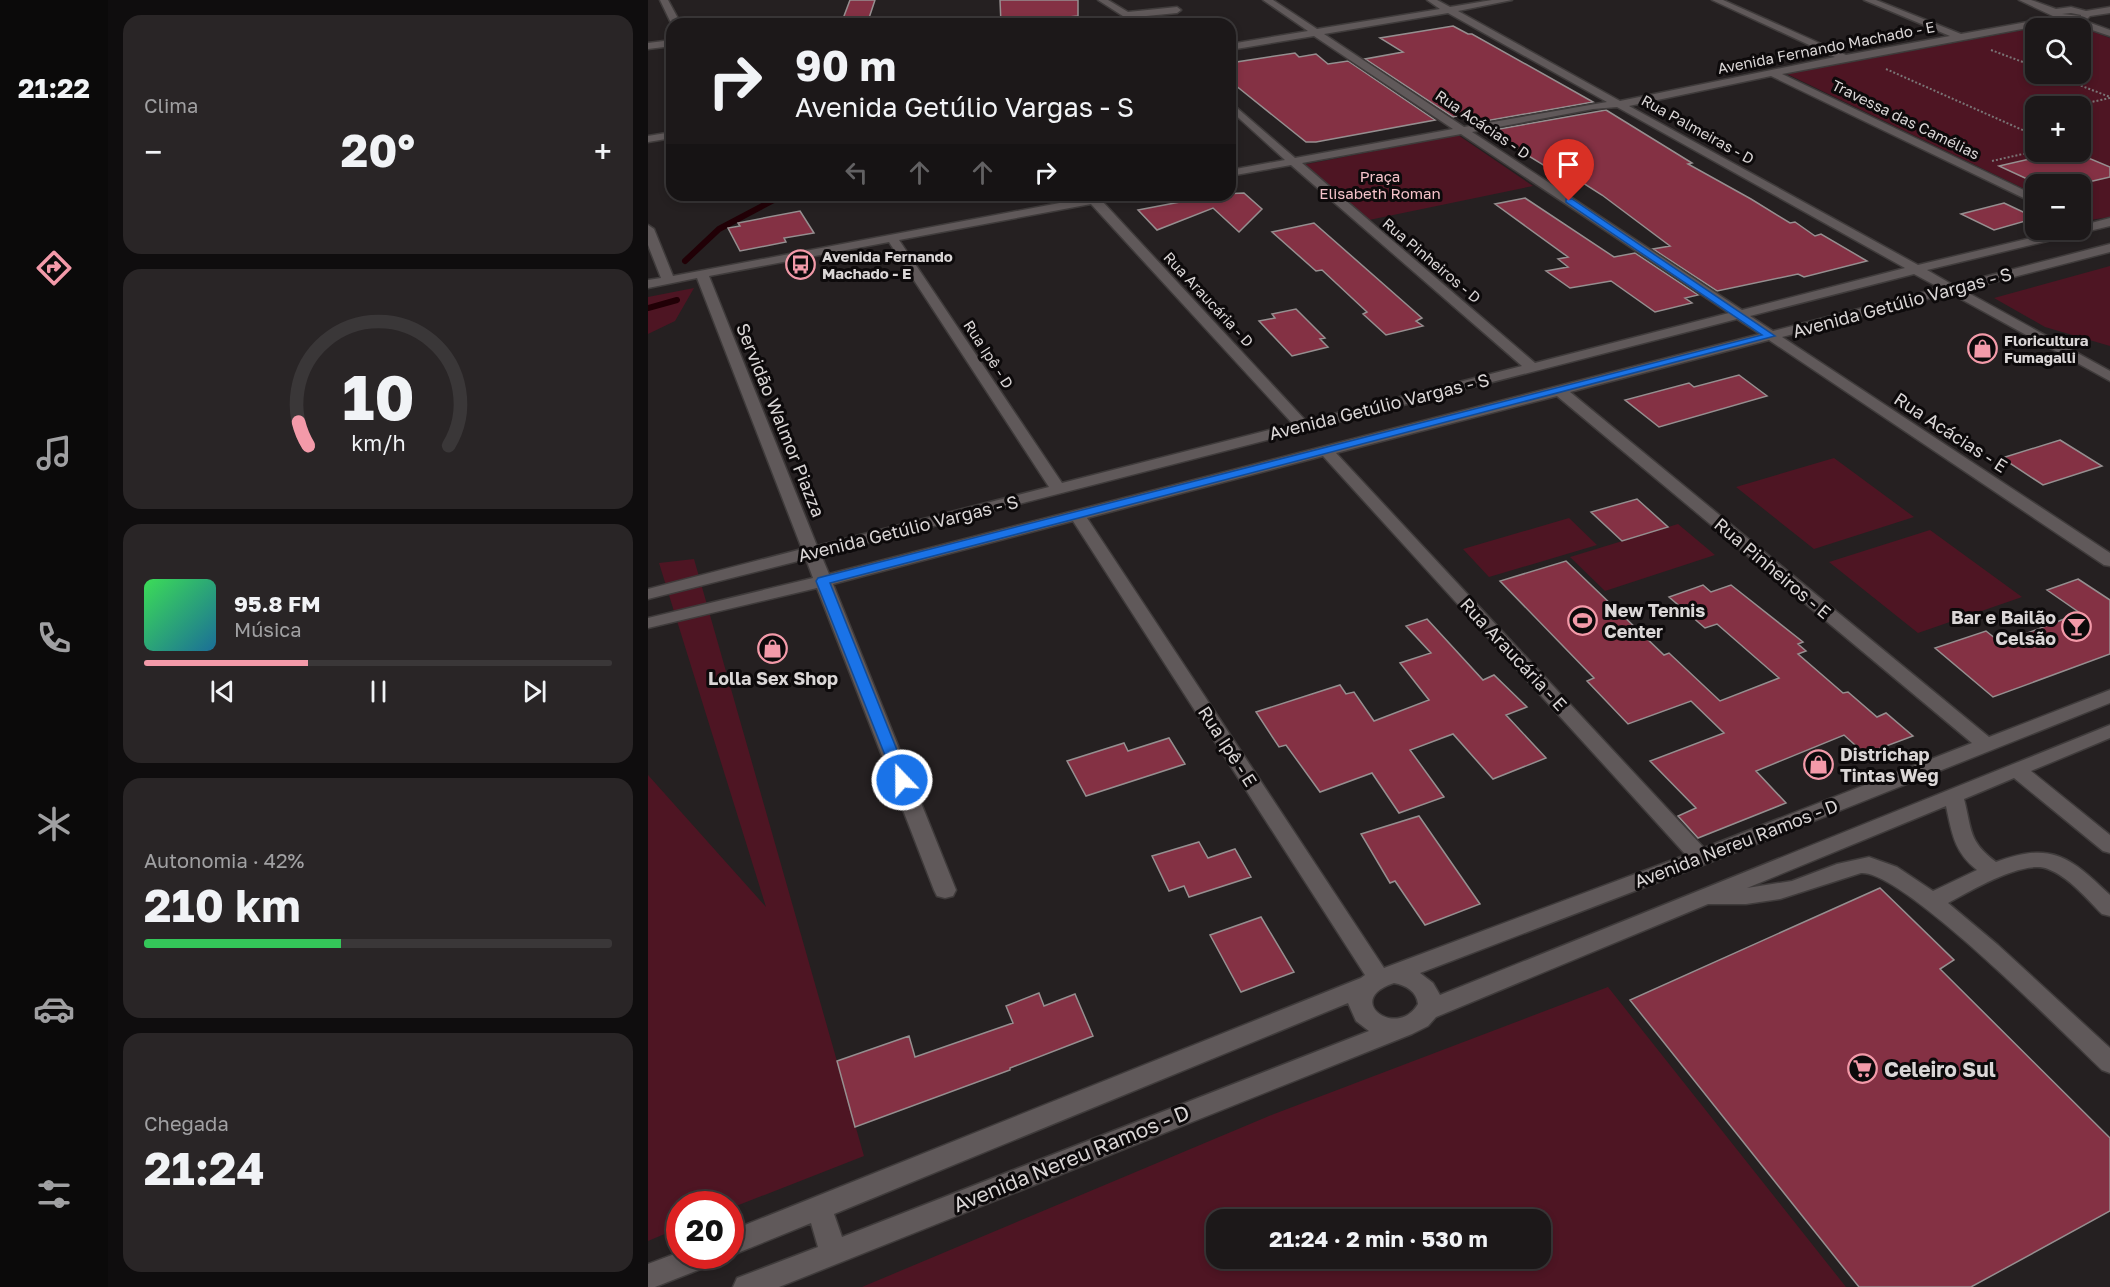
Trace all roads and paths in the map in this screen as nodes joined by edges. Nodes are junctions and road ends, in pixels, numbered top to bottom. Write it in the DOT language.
graph roads {
  1 [pos="664,0"];
  2 [pos="1102,0"];
  3 [pos="1267,0"];
  4 [pos="1431,0"];
  5 [pos="1508,0"];
  6 [pos="1716,0"];
  7 [pos="1868,0"];
  8 [pos="2023,0"];
  9 [pos="2042,0"];
  10 [pos="2110,4"];
  11 [pos="1177,10"];
  12 [pos="1449,10"];
  13 [pos="2110,10"];
  14 [pos="2055,13"];
  15 [pos="2070,14"];
  16 [pos="2086,15"];
  17 [pos="673,18"];
  18 [pos="2110,24"];
  19 [pos="1316,33"];
  20 [pos="1949,33"];
  21 [pos="2110,33"];
  22 [pos="1960,37"];
  23 [pos="666,44"];
  24 [pos="648,46"];
  25 [pos="1236,46"];
  26 [pos="1840,56"];
  27 [pos="1858,56"];
  28 [pos="2025,63"];
  29 [pos="1762,68"];
  30 [pos="1774,73"];
  31 [pos="2076,84"];
  32 [pos="2110,98"];
  33 [pos="1616,102"];
  34 [pos="2091,102"];
  35 [pos="1236,110"];
  36 [pos="1462,130"];
  37 [pos="2025,131"];
  38 [pos="666,136"];
  39 [pos="648,139"];
  40 [pos="2025,154"];
  41 [pos="1294,161"];
  42 [pos="1966,167"];
  43 [pos="1236,172"];
  44 [pos="2025,196"];
  45 [pos="1072,201"];
  46 [pos="1096,201"];
  47 [pos="2110,222"];
  48 [pos="2091,224"];
  49 [pos="648,229"];
  50 [pos="892,238"];
  51 [pos="2028,240"];
  52 [pos="2110,248"];
  53 [pos="1913,270"];
  54 [pos="702,274"];
  55 [pos="668,280"];
  56 [pos="648,284"];
  57 [pos="1948,289"];
  58 [pos="1737,314"];
  59 [pos="1770,336"];
  60 [pos="1532,367"];
  61 [pos="2110,377"];
  62 [pos="1560,391"];
  63 [pos="1303,426"];
  64 [pos="1326,451"];
  65 [pos="1058,489"];
  66 [pos="1077,515"];
  67 [pos="812,552"];
  68 [pos="2110,561"];
  69 [pos="823,581"];
  70 [pos="648,594"];
  71 [pos="648,623"];
  72 [pos="2110,696"];
  73 [pos="2110,731"];
  74 [pos="1987,745"];
  75 [pos="2016,770"];
  76 [pos="1953,795"];
  77 [pos="2110,846"];
  78 [pos="1701,858"];
  79 [pos="1994,872"];
  80 [pos="945,890"];
  81 [pos="1704,897"];
  82 [pos="1933,901"];
  83 [pos="2110,908"];
  84 [pos="1379,979"];
  85 [pos="1428,1010"];
  86 [pos="1396,1030"];
  87 [pos="2110,1063"];
  88 [pos="820,1209"];
  89 [pos="744,1239"];
  90 [pos="833,1252"];
  91 [pos="669,1269"];
  92 [pos="648,1277"];
  93 [pos="747,1287"];
  1 -- 17 [label="street"];
  2 -- 11 [label="street"];
  3 -- 19 [label="street, Rua Acácias - D"];
  4 -- 12 [label="street, Rua Palmeiras - D"];
  5 -- 12 [label="street"];
  6 -- 26 [label="street"];
  7 -- 20 [label="street"];
  8 -- 14 [label="street"];
  9 -- 15 [label="street"];
  10 -- 15 [label="street, Avenida Fernando Machado - E"];
  12 -- 19 [label="street"];
  12 -- 33 [label="street, Rua Palmeiras - D"];
  13 -- 16 [label="street"];
  14 -- 15 [label="street"];
  14 -- 20 [label="street, Avenida Fernando Machado - E"];
  15 -- 16 [label="street"];
  15 -- 21 [label="street"];
  15 -- 22 [label="street, Avenida Fernando Machado - E"];
  16 -- 18 [label="street"];
  19 -- 25 [label="street"];
  19 -- 36 [label="street, Rua Acácias - D"];
  20 -- 22 [label="street"];
  20 -- 26 [label="street, Avenida Fernando Machado - E"];
  22 -- 27 [label="street, Avenida Fernando Machado - E"];
  22 -- 28 [label="path"];
  23 -- 24 [label="street"];
  26 -- 27 [label="street, Avenida Fernando Machado - E"];
  26 -- 29 [label="street, Avenida Fernando Machado - E"];
  26 -- 30 [label="street, Avenida Fernando Machado - E"];
  27 -- 37 [label="path"];
  29 -- 30 [label="street, Travessa das Camélias"];
  29 -- 33 [label="street, Avenida Fernando Machado - E"];
  30 -- 33 [label="street, Avenida Fernando Machado - E"];
  30 -- 42 [label="street, Travessa das Camélias"];
  31 -- 32 [label="path"];
  32 -- 34 [label="path"];
  33 -- 36 [label="street, Avenida Fernando Machado - E"];
  33 -- 53 [label="street, Rua Palmeiras - D"];
  35 -- 41 [label="street, Rua Pinheiros - D"];
  36 -- 41 [label="street, Avenida Fernando Machado - E"];
  36 -- 58 [label="street, Rua Acácias - D"];
  38 -- 39 [label="street"];
  40 -- 42 [label="path"];
  41 -- 43 [label="street, Avenida Fernando Machado - E"];
  41 -- 60 [label="street, Rua Pinheiros - D"];
  42 -- 44 [label="street, Travessa das Camélias"];
  45 -- 50 [label="street"];
  46 -- 63 [label="street, Rua Araucária - D"];
  47 -- 48 [label="street, Avenida Getúlio Vargas - S"];
  49 -- 55 [label="street"];
  50 -- 54 [label="street"];
  50 -- 65 [label="street, Rua Ipê - D"];
  51 -- 53 [label="street, Avenida Getúlio Vargas - S"];
  52 -- 57 [label="street, Avenida Getúlio Vargas - S"];
  53 -- 57 [label="street, Rua Palmeiras - D"];
  53 -- 58 [label="street, Avenida Getúlio Vargas - S"];
  54 -- 55 [label="street"];
  54 -- 67 [label="street, Servidão Walmor Piazza"];
  55 -- 56 [label="street"];
  57 -- 59 [label="street, Avenida Getúlio Vargas - S"];
  57 -- 61 [label="street, Rua Palmeiras - D"];
  58 -- 59 [label="street, Rua Acácias - D"];
  58 -- 60 [label="street, Avenida Getúlio Vargas - S"];
  59 -- 62 [label="street, Avenida Getúlio Vargas - S"];
  59 -- 68 [label="street, Rua Acácias - E"];
  60 -- 63 [label="street, Avenida Getúlio Vargas - S"];
  62 -- 64 [label="street, Avenida Getúlio Vargas - S"];
  62 -- 74 [label="street, Rua Pinheiros - E"];
  63 -- 65 [label="street, Avenida Getúlio Vargas - S"];
  64 -- 66 [label="street, Avenida Getúlio Vargas - S"];
  64 -- 78 [label="street, Rua Araucária - E"];
  65 -- 67 [label="street, Avenida Getúlio Vargas - S"];
  66 -- 69 [label="street, Avenida Getúlio Vargas - S"];
  66 -- 84 [label="street, Rua Ipê - E"];
  67 -- 69 [label="street, Servidão Walmor Piazza"];
  67 -- 70 [label="street, Avenida Getúlio Vargas - S"];
  69 -- 71 [label="street, Avenida Getúlio Vargas - S"];
  69 -- 80 [label="street, Servidão Walmor Piazza"];
  72 -- 74 [label="street, Avenida Nereu Ramos - D"];
  73 -- 75 [label="street, Avenida Nereu Ramos - D"];
  74 -- 78 [label="street, Avenida Nereu Ramos - D"];
  75 -- 76 [label="street, Avenida Nereu Ramos - D"];
  75 -- 77 [label="street"];
  76 -- 79 [label="street"];
  76 -- 81 [label="street, Avenida Nereu Ramos - D"];
  78 -- 84 [label="street, Avenida Nereu Ramos - D"];
  79 -- 82 [label="street"];
  79 -- 83 [label="street"];
  81 -- 82 [label="street"];
  81 -- 85 [label="street, Avenida Nereu Ramos - D"];
  82 -- 87 [label="street"];
  84 -- 85 [label="street"];
  84 -- 86 [label="street"];
  84 -- 88 [label="street, Avenida Nereu Ramos - D"];
  85 -- 86 [label="street"];
  86 -- 90 [label="street, Avenida Nereu Ramos - D"];
  88 -- 89 [label="street, Avenida Nereu Ramos - D"];
  88 -- 90 [label="street"];
  90 -- 93 [label="street, Avenida Nereu Ramos - D"];
  91 -- 92 [label="street"];
}
